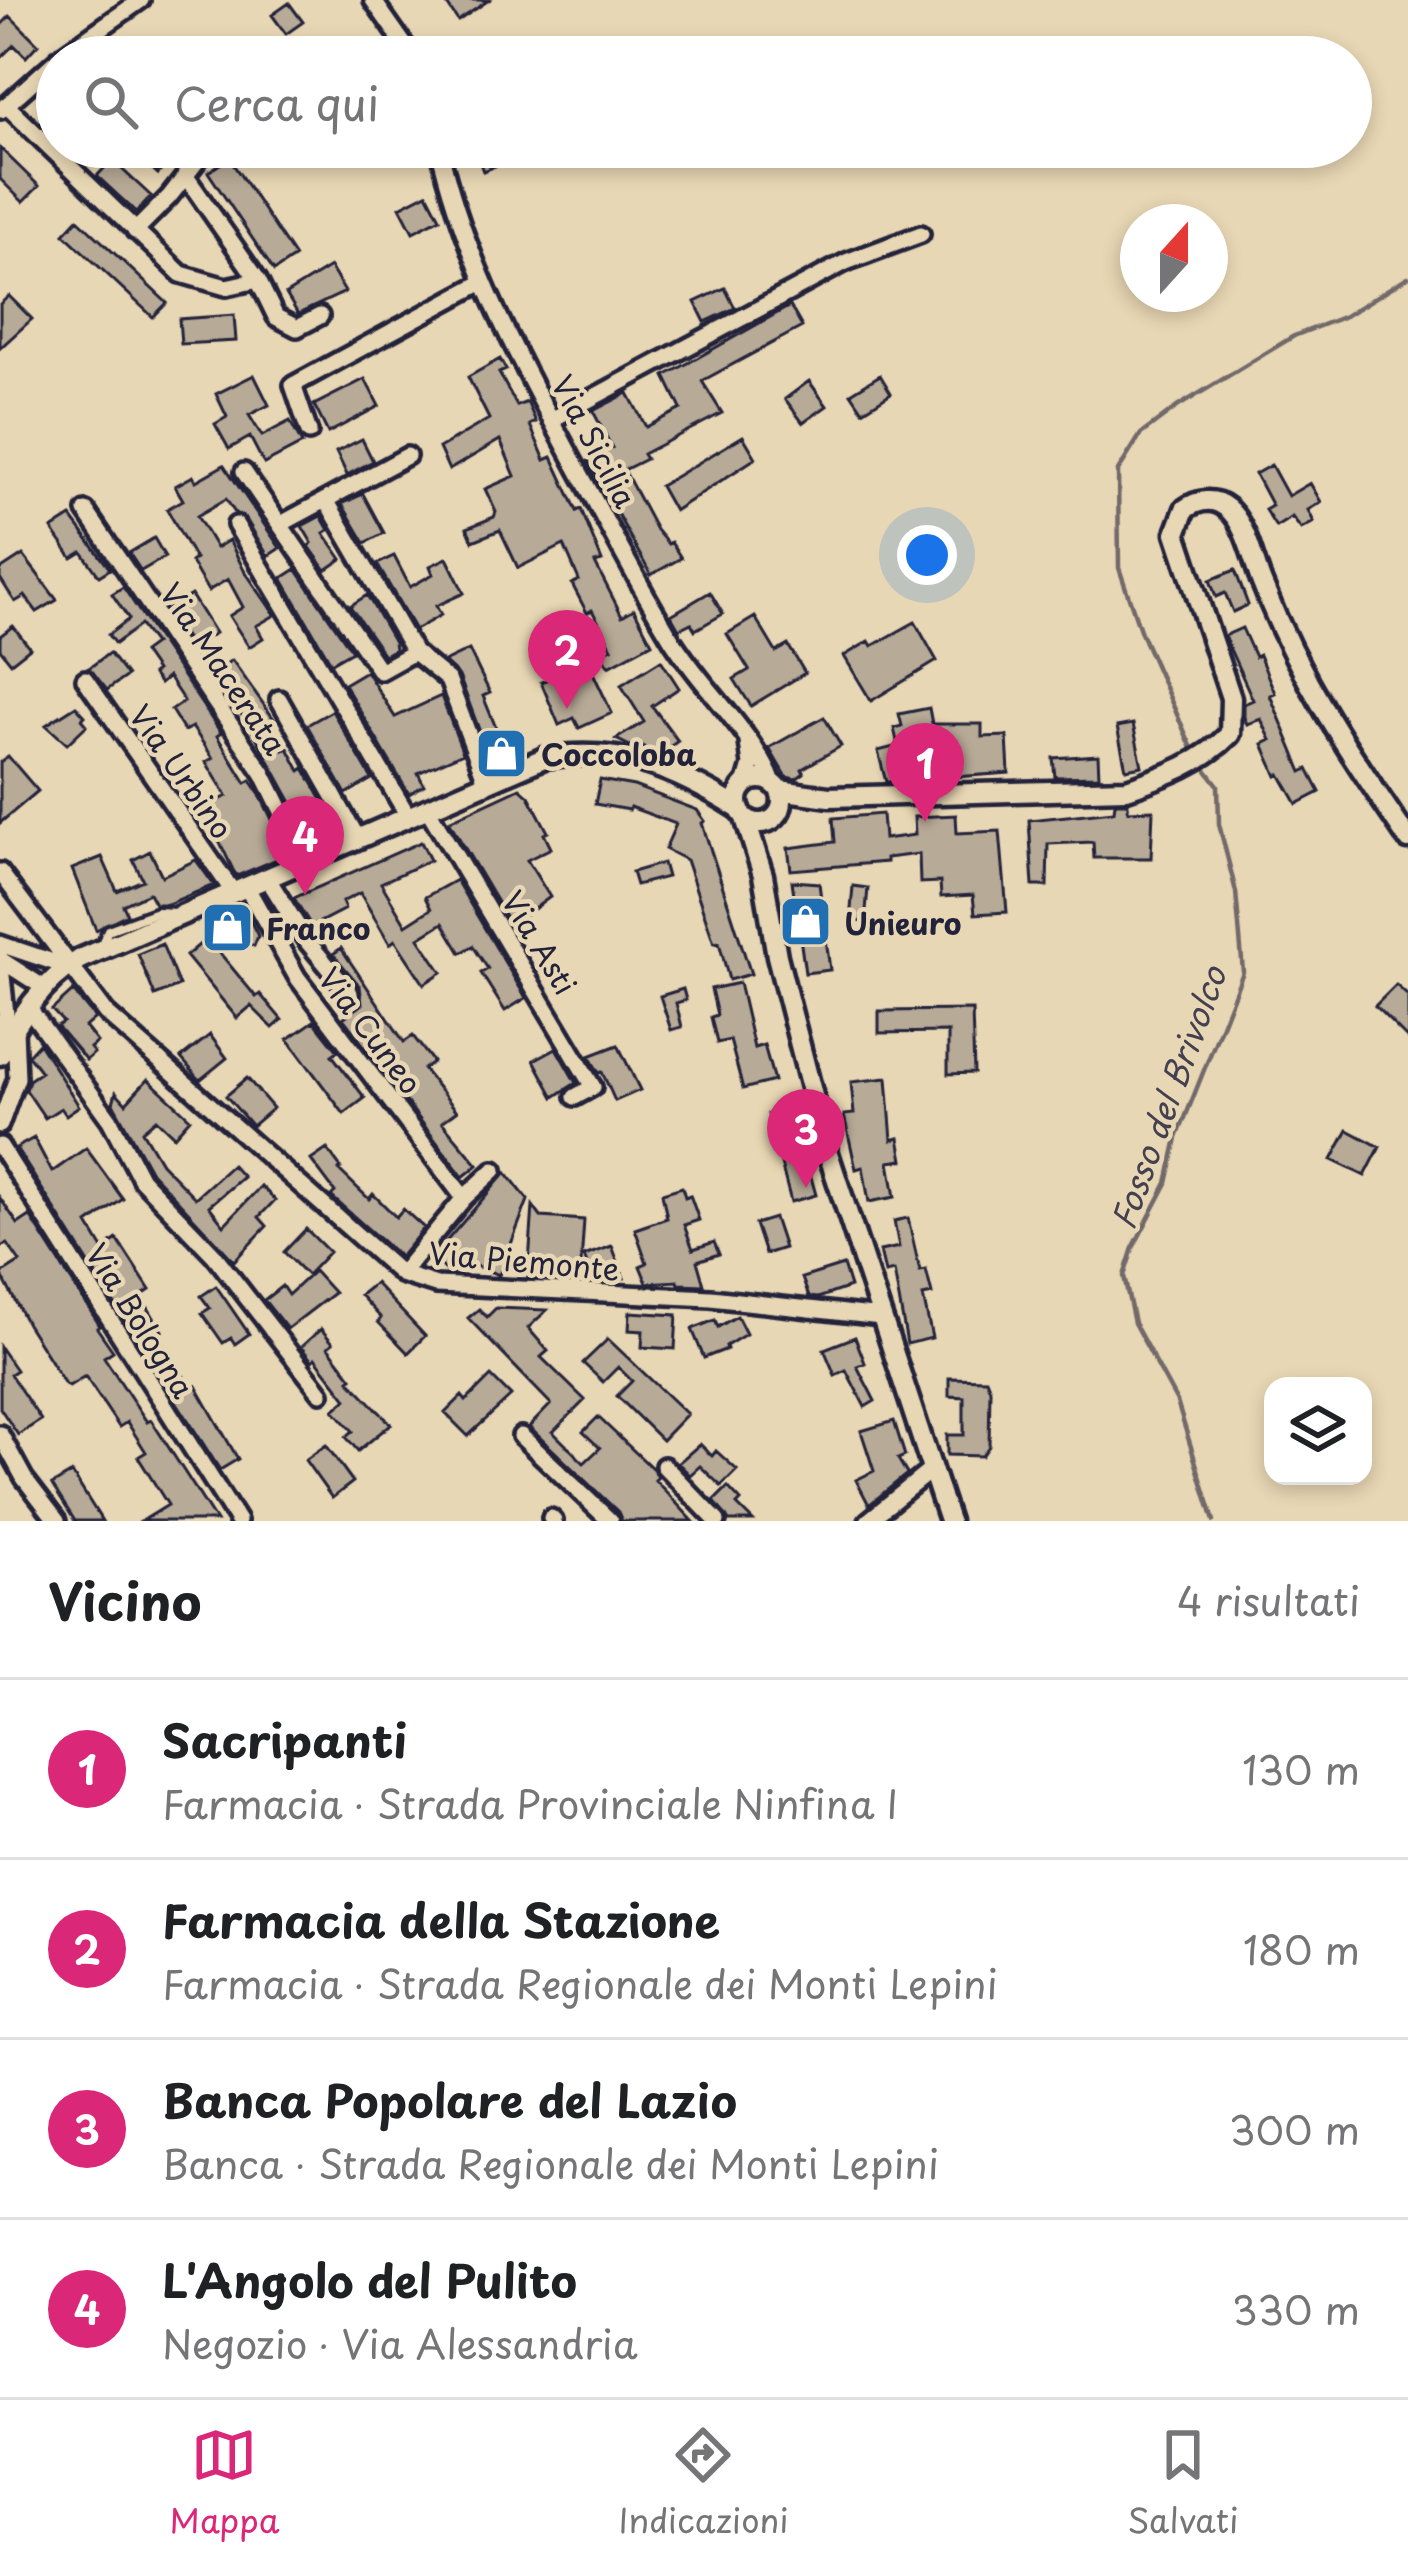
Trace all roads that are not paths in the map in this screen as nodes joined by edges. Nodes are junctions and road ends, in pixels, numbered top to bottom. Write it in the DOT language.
graph roads {
  1 [pos="142,0"];
  2 [pos="378,2"];
  3 [pos="90,36"];
  4 [pos="399,36"];
  5 [pos="36,79"];
  6 [pos="3,108"];
  7 [pos="36,139"];
  8 [pos="67,168"];
  9 [pos="190,168"];
  10 [pos="444,168"];
  11 [pos="184,175"];
  12 [pos="135,231"];
  13 [pos="922,233"];
  14 [pos="258,280"];
  15 [pos="483,282"];
  16 [pos="320,316"];
  17 [pos="551,420"];
  18 [pos="309,432"];
  19 [pos="407,456"];
  20 [pos="244,472"];
  21 [pos="326,500"];
  22 [pos="86,511"];
  23 [pos="281,524"];
  24 [pos="236,525"];
  25 [pos="415,652"];
  26 [pos="85,679"];
  27 [pos="279,699"];
  28 [pos="747,739"];
  29 [pos="486,781"];
  30 [pos="703,786"];
  31 [pos="744,786"];
  32 [pos="777,787"];
  33 [pos="829,796"];
  34 [pos="418,812"];
  35 [pos="742,813"];
  36 [pos="776,817"];
  37 [pos="358,839"];
  38 [pos="1408,839"];
  39 [pos="308,862"];
  40 [pos="0,872"];
  41 [pos="764,875"];
  42 [pos="268,879"];
  43 [pos="241,890"];
  44 [pos="0,944"];
  45 [pos="20,949"];
  46 [pos="0,958"];
  47 [pos="68,967"];
  48 [pos="43,986"];
  49 [pos="350,993"];
  50 [pos="28,1007"];
  51 [pos="15,1025"];
  52 [pos="0,1044"];
  53 [pos="0,1055"];
  54 [pos="575,1097"];
  55 [pos="0,1125"];
  56 [pos="0,1146"];
  57 [pos="494,1170"];
  58 [pos="464,1198"];
  59 [pos="401,1274"];
  60 [pos="881,1317"];
  61 [pos="320,1393"];
  62 [pos="0,1434"];
  63 [pos="521,1436"];
  64 [pos="664,1466"];
  65 [pos="932,1470"];
  66 [pos="57,1521"];
  67 [pos="238,1521"];
  68 [pos="610,1521"];
  69 [pos="717,1521"];
  70 [pos="868,1521"];
  71 [pos="950,1521"];
  1 -- 3 [label="street"];
  2 -- 4 [label="street"];
  5 -- 6 [label="street"];
  6 -- 7 [label="street"];
  8 -- 12 [label="street"];
  9 -- 11 [label="street"];
  10 -- 15 [label="street, Via Sicilia"];
  11 -- 12 [label="street"];
  11 -- 14 [label="street"];
  12 -- 14 [label="street"];
  13 -- 17 [label="street"];
  14 -- 16 [label="street"];
  15 -- 17 [label="street, Via Sicilia"];
  15 -- 18 [label="street"];
  17 -- 28 [label="street, Via Sicilia"];
  19 -- 21 [label="street"];
  20 -- 23 [label="street"];
  21 -- 23 [label="street"];
  21 -- 25 [label="street"];
  22 -- 39 [label="street, Via Macerata"];
  23 -- 25 [label="street"];
  24 -- 34 [label="street"];
  25 -- 29 [label="street"];
  26 -- 43 [label="street, Via Urbino"];
  27 -- 37 [label="street"];
  28 -- 31 [label="street"];
  28 -- 32 [label="street, Via Sicilia"];
  29 -- 30 [label="street"];
  29 -- 34 [label="street"];
  30 -- 31 [label="street"];
  30 -- 35 [label="street"];
  31 -- 32 [label="street"];
  31 -- 35 [label="street"];
  32 -- 33 [label="street"];
  32 -- 36 [label="street"];
  33 -- 36 [label="street"];
  33 -- 38 [label="street"];
  34 -- 37 [label="street"];
  34 -- 54 [label="street, Via Asti"];
  35 -- 36 [label="street"];
  35 -- 41 [label="street"];
  36 -- 41 [label="street"];
  37 -- 39 [label="street"];
  39 -- 42 [label="street"];
  40 -- 47 [label="street, Via Piemonte"];
  41 -- 60 [label="street"];
  42 -- 43 [label="street"];
  42 -- 49 [label="street"];
  43 -- 47 [label="street"];
  43 -- 58 [label="street, Via Cuneo"];
  44 -- 45 [label="street"];
  45 -- 47 [label="street"];
  45 -- 48 [label="street"];
  46 -- 48 [label="street"];
  46 -- 52 [label="street"];
  47 -- 48 [label="street"];
  47 -- 59 [label="street, Via Piemonte"];
  48 -- 50 [label="street"];
  50 -- 51 [label="street"];
  50 -- 61 [label="street"];
  51 -- 53 [label="street"];
  51 -- 55 [label="street"];
  56 -- 67 [label="street, Via Bologna"];
  57 -- 58 [label="street"];
  58 -- 59 [label="street"];
  59 -- 60 [label="street, Via Piemonte"];
  60 -- 65 [label="street"];
  62 -- 66 [label="street"];
  63 -- 68 [label="street"];
  64 -- 69 [label="street"];
  65 -- 70 [label="street"];
  65 -- 71 [label="street"];
}
